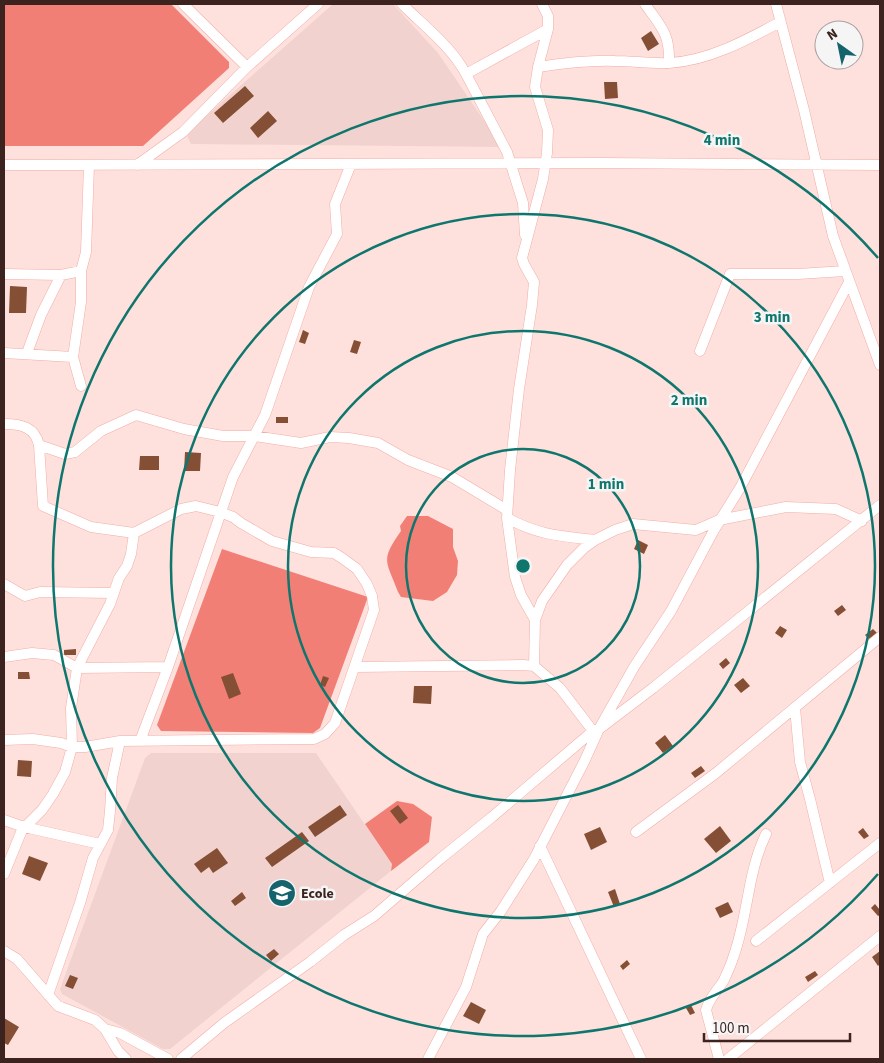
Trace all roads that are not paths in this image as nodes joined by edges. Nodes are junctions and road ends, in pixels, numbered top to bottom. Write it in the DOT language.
graph roads {
  1 [pos="183,4"];
  2 [pos="318,4"];
  3 [pos="402,4"];
  4 [pos="542,4"];
  5 [pos="645,4"];
  6 [pos="776,4"];
  7 [pos="780,22"];
  8 [pos="548,28"];
  9 [pos="669,63"];
  10 [pos="247,67"];
  11 [pos="538,67"];
  12 [pos="466,74"];
  13 [pos="510,163"];
  14 [pos="545,163"];
  15 [pos="138,164"];
  16 [pos="351,164"];
  17 [pos="4,165"];
  18 [pos="89,165"];
  19 [pos="816,165"];
  20 [pos="880,165"];
  21 [pos="526,244"];
  22 [pos="81,271"];
  23 [pos="845,271"];
  24 [pos="4,274"];
  25 [pos="61,275"];
  26 [pos="849,282"];
  27 [pos="700,351"];
  28 [pos="4,353"];
  29 [pos="27,354"];
  30 [pos="73,357"];
  31 [pos="880,365"];
  32 [pos="81,386"];
  33 [pos="4,424"];
  34 [pos="254,436"];
  35 [pos="38,445"];
  36 [pos="880,505"];
  37 [pos="220,512"];
  38 [pos="507,514"];
  39 [pos="719,520"];
  40 [pos="862,521"];
  41 [pos="134,533"];
  42 [pos="595,540"];
  43 [pos="4,584"];
  44 [pos="114,593"];
  45 [pos="535,620"];
  46 [pos="880,637"];
  47 [pos="4,658"];
  48 [pos="534,666"];
  49 [pos="168,667"];
  50 [pos="355,667"];
  51 [pos="77,668"];
  52 [pos="795,708"];
  53 [pos="596,730"];
  54 [pos="4,740"];
  55 [pos="140,741"];
  56 [pos="120,742"];
  57 [pos="72,747"];
  58 [pos="4,820"];
  59 [pos="24,827"];
  60 [pos="636,832"];
  61 [pos="766,834"];
  62 [pos="880,843"];
  63 [pos="100,844"];
  64 [pos="540,846"];
  65 [pos="4,874"];
  66 [pos="830,883"];
  67 [pos="880,936"];
  68 [pos="756,941"];
  69 [pos="4,951"];
  70 [pos="48,995"];
  71 [pos="104,1029"];
  72 [pos="126,1059"];
  73 [pos="168,1059"];
  74 [pos="181,1059"];
  75 [pos="428,1059"];
  76 [pos="641,1059"];
  77 [pos="720,1059"];
  78 [pos="728,1059"];
  1 -- 10 [label="street"];
  2 -- 10 [label="street"];
  3 -- 12 [label="street"];
  4 -- 8 [label="street"];
  5 -- 9 [label="street"];
  6 -- 7 [label="street"];
  7 -- 9 [label="street"];
  7 -- 19 [label="street"];
  8 -- 11 [label="street"];
  8 -- 12 [label="street"];
  9 -- 11 [label="street"];
  10 -- 15 [label="street"];
  11 -- 14 [label="street"];
  12 -- 13 [label="street"];
  13 -- 14 [label="street"];
  13 -- 16 [label="street"];
  13 -- 21 [label="street"];
  14 -- 19 [label="street"];
  14 -- 21 [label="street"];
  15 -- 16 [label="street"];
  15 -- 18 [label="street"];
  16 -- 34 [label="street"];
  17 -- 18 [label="street"];
  18 -- 22 [label="street"];
  19 -- 20 [label="street"];
  19 -- 23 [label="street"];
  21 -- 38 [label="street"];
  22 -- 25 [label="street"];
  22 -- 30 [label="street"];
  23 -- 26 [label="street"];
  23 -- 27 [label="street"];
  24 -- 25 [label="street"];
  25 -- 29 [label="street"];
  26 -- 31 [label="street"];
  26 -- 39 [label="street"];
  28 -- 29 [label="street"];
  29 -- 30 [label="street"];
  30 -- 32 [label="street"];
  33 -- 35 [label="street"];
  34 -- 35 [label="street"];
  34 -- 37 [label="street"];
  34 -- 38 [label="street"];
  35 -- 41 [label="street"];
  36 -- 40 [label="street"];
  37 -- 41 [label="street"];
  37 -- 49 [label="street"];
  37 -- 50 [label="street"];
  38 -- 42 [label="street"];
  38 -- 45 [label="street"];
  39 -- 40 [label="street"];
  39 -- 42 [label="street"];
  39 -- 53 [label="street"];
  40 -- 53 [label="street"];
  41 -- 44 [label="street"];
  42 -- 45 [label="street"];
  43 -- 44 [label="street"];
  44 -- 51 [label="street"];
  45 -- 48 [label="street"];
  46 -- 52 [label="street"];
  47 -- 51 [label="street"];
  48 -- 50 [label="street"];
  48 -- 53 [label="street"];
  49 -- 51 [label="street"];
  49 -- 55 [label="street"];
  50 -- 55 [label="street"];
  51 -- 57 [label="street"];
  52 -- 60 [label="street"];
  52 -- 66 [label="street"];
  53 -- 64 [label="street"];
  53 -- 74 [label="street"];
  54 -- 57 [label="street"];
  55 -- 56 [label="street"];
  56 -- 57 [label="street"];
  56 -- 63 [label="street"];
  57 -- 59 [label="street"];
  58 -- 59 [label="street"];
  59 -- 63 [label="street"];
  59 -- 65 [label="street"];
  61 -- 77 [label="street"];
  62 -- 66 [label="street"];
  63 -- 70 [label="street"];
  64 -- 75 [label="street"];
  64 -- 76 [label="street"];
  66 -- 68 [label="street"];
  67 -- 78 [label="street"];
  69 -- 70 [label="street"];
  70 -- 71 [label="street"];
  71 -- 72 [label="street"];
  71 -- 73 [label="street"];
}
